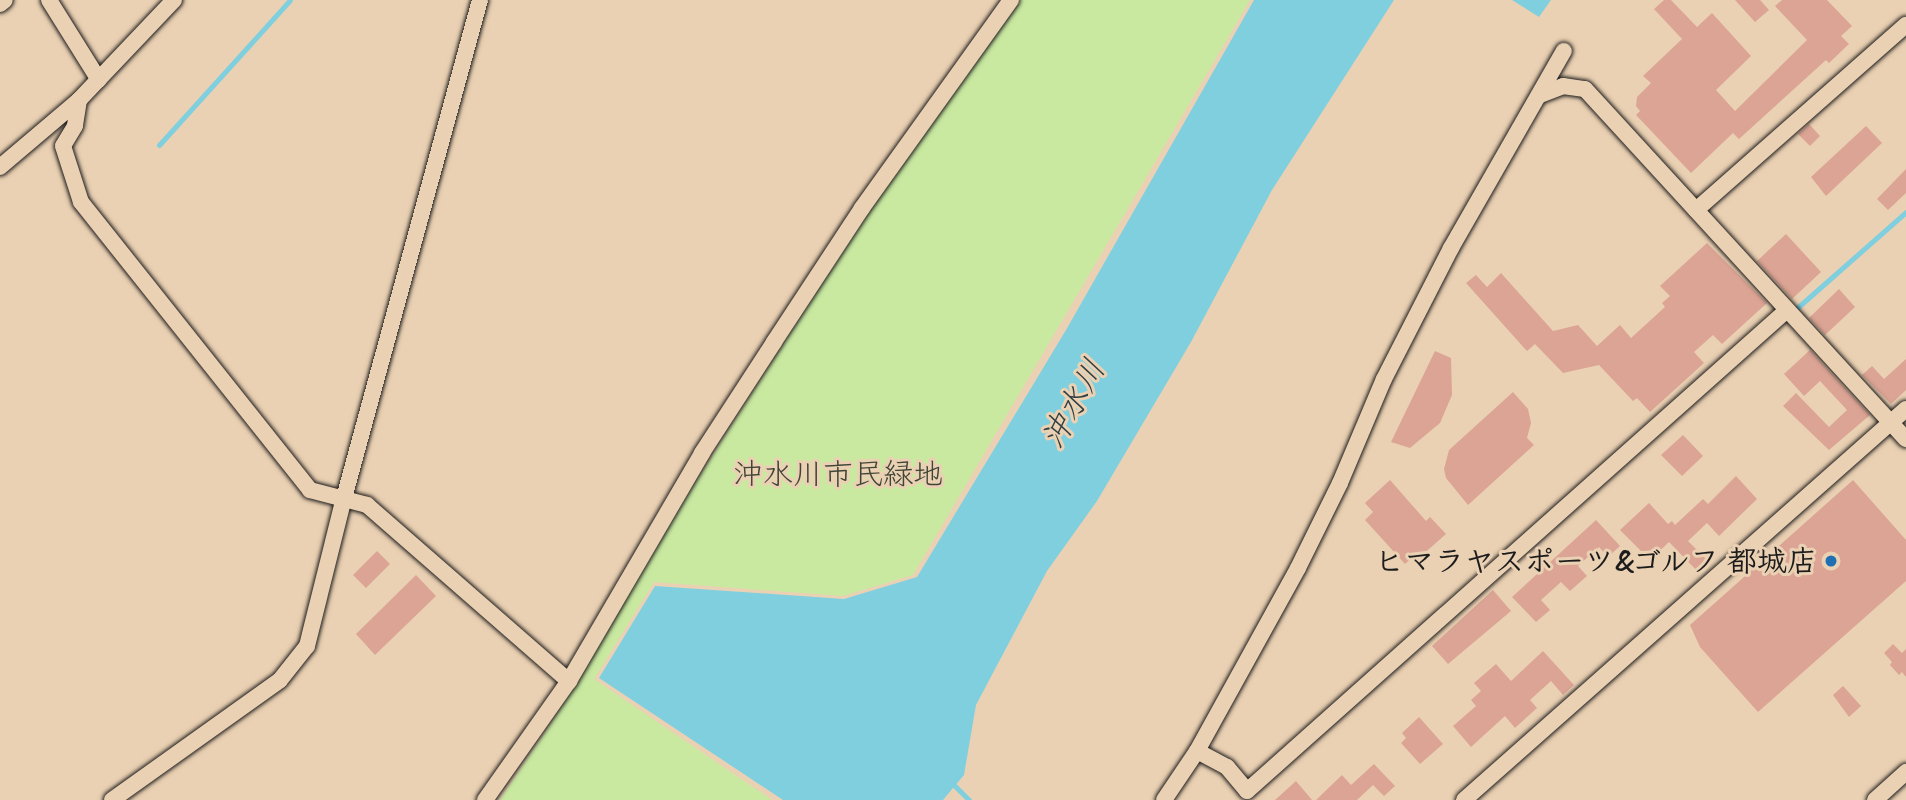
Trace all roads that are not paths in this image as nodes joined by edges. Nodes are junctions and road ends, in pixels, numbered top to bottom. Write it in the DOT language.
graph roads {
  1 [pos="5,0"];
  2 [pos="49,0"];
  3 [pos="174,0"];
  4 [pos="480,0"];
  5 [pos="1011,0"];
  6 [pos="0,4"];
  7 [pos="1906,25"];
  8 [pos="1564,51"];
  9 [pos="99,80"];
  10 [pos="1540,95"];
  11 [pos="79,100"];
  12 [pos="0,167"];
  13 [pos="1696,210"];
  14 [pos="1787,310"];
  15 [pos="1906,410"];
  16 [pos="1891,422"];
  17 [pos="1906,439"];
  18 [pos="344,498"];
  19 [pos="569,681"];
  20 [pos="1196,751"];
  21 [pos="1906,772"];
  22 [pos="1251,796"];
  23 [pos="113,800"];
  24 [pos="485,800"];
  25 [pos="1164,800"];
  26 [pos="1465,800"];
  27 [pos="1875,800"];
  1 -- 6 [label="street"];
  2 -- 9 [label="street"];
  3 -- 9 [label="street"];
  4 -- 18 [label="street"];
  5 -- 19 [label="street"];
  7 -- 13 [label="street"];
  8 -- 10 [label="street"];
  9 -- 11 [label="street"];
  10 -- 13 [label="street"];
  10 -- 20 [label="street"];
  11 -- 12 [label="street"];
  11 -- 18 [label="street"];
  13 -- 14 [label="street"];
  14 -- 16 [label="street"];
  14 -- 22 [label="street"];
  15 -- 16 [label="street"];
  16 -- 17 [label="street"];
  16 -- 26 [label="street"];
  18 -- 19 [label="street"];
  18 -- 23 [label="street"];
  19 -- 24 [label="street"];
  20 -- 22 [label="street"];
  20 -- 25 [label="street"];
  21 -- 27 [label="street"];
}
